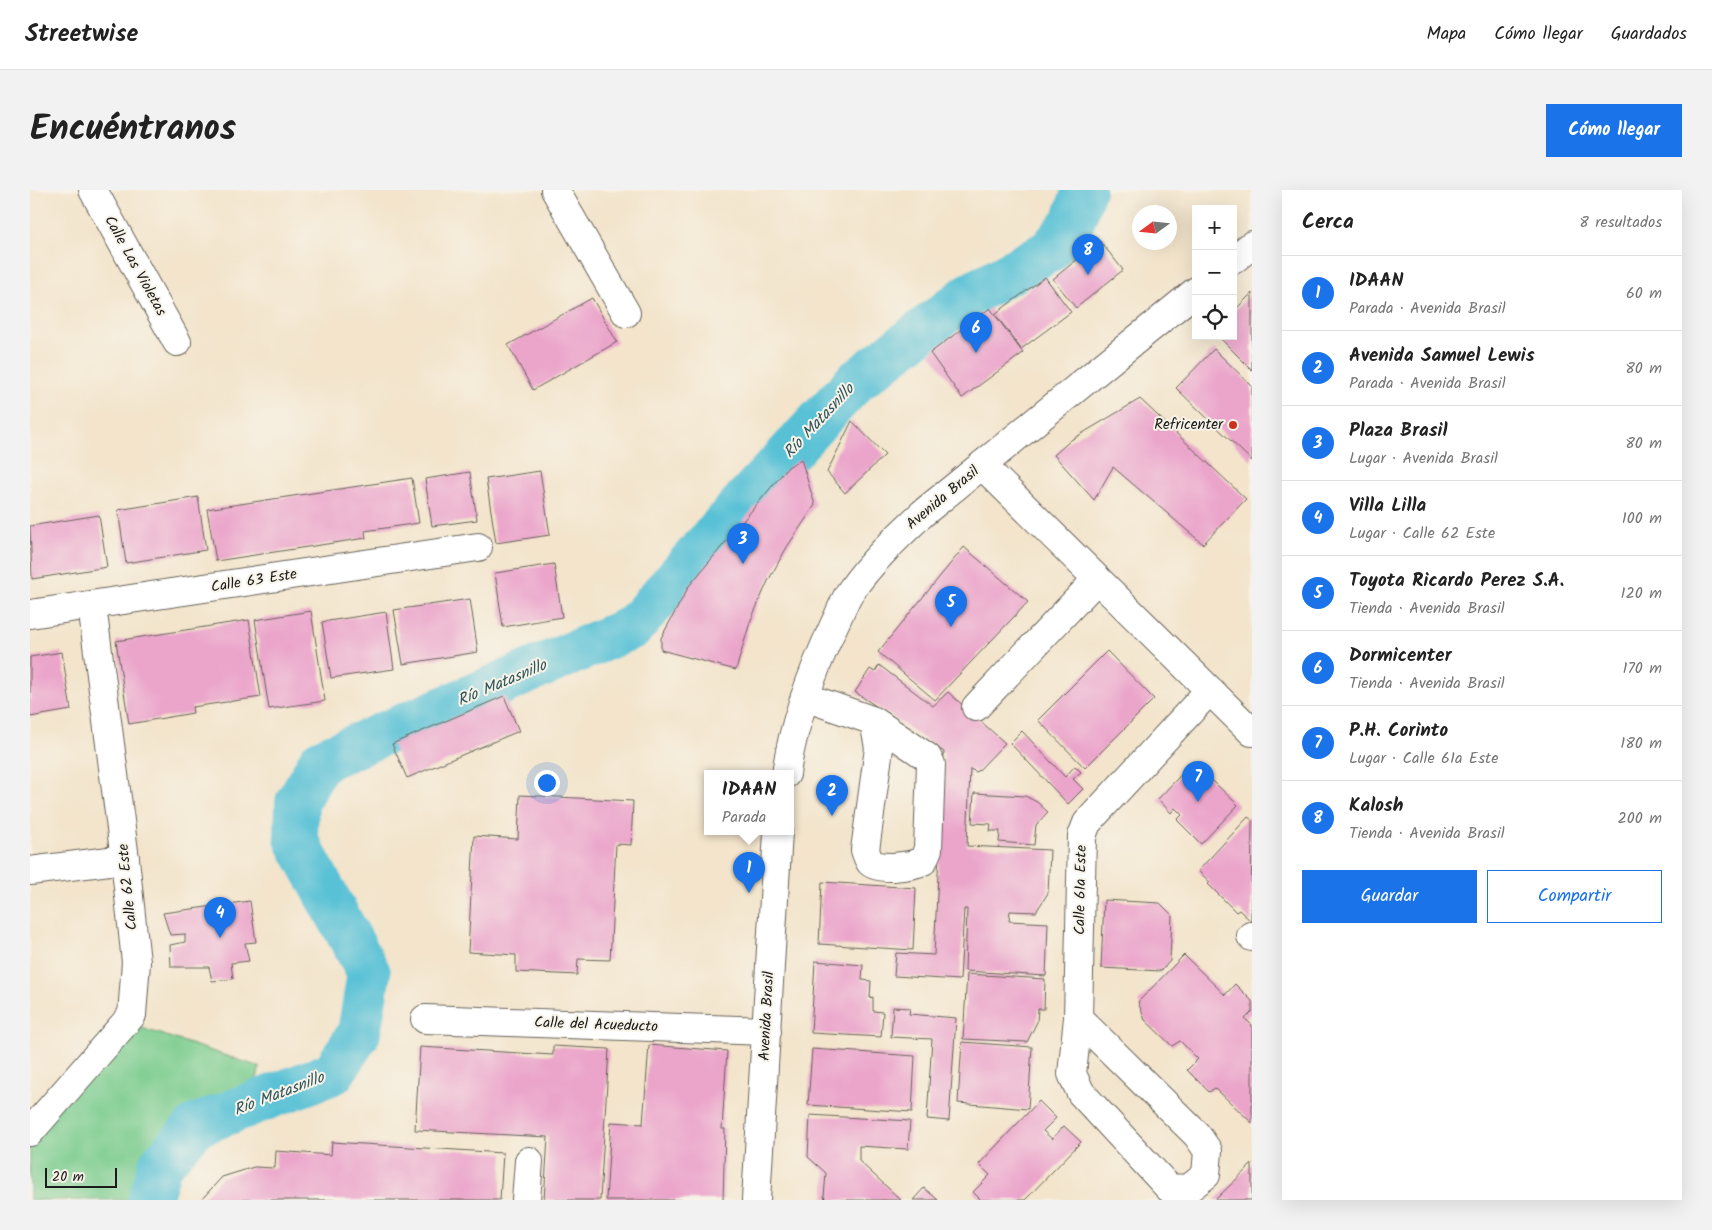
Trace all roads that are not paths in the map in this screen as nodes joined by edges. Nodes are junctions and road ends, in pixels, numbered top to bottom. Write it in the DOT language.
graph roads {
  1 [pos="93,190"];
  2 [pos="555,190"];
  3 [pos="1252,245"];
  4 [pos="1237,257"];
  5 [pos="1192,294"];
  6 [pos="626,313"];
  7 [pos="178,342"];
  8 [pos="982,465"];
  9 [pos="478,547"];
  10 [pos="1097,579"];
  11 [pos="92,606"];
  12 [pos="30,614"];
  13 [pos="1209,691"];
  14 [pos="805,697"];
  15 [pos="976,706"];
  16 [pos="874,722"];
  17 [pos="1252,732"];
  18 [pos="787,770"];
  19 [pos="778,835"];
  20 [pos="125,859"];
  21 [pos="30,871"];
  22 [pos="1078,1018"];
  23 [pos="425,1020"];
  24 [pos="767,1031"];
  25 [pos="30,1132"];
  26 [pos="529,1161"];
  27 [pos="526,1200"];
  28 [pos="756,1200"];
  1 -- 7 [label="street, Calle Las Violetas"];
  2 -- 6 [label="street"];
  3 -- 4 [label="street"];
  5 -- 8 [label="street, Avenida Brasil"];
  8 -- 10 [label="street"];
  8 -- 14 [label="street, Avenida Brasil"];
  9 -- 11 [label="street, Calle 63 Este"];
  10 -- 13 [label="street"];
  10 -- 15 [label="street"];
  11 -- 12 [label="street, Calle 63 Este"];
  11 -- 20 [label="street, Calle 62 Este"];
  13 -- 17 [label="street"];
  13 -- 22 [label="street, Calle 61a Este"];
  14 -- 16 [label="street"];
  14 -- 18 [label="street, Avenida Brasil"];
  16 -- 16 [label="street"];
  19 -- 24 [label="street, Avenida Brasil"];
  20 -- 21 [label="street"];
  20 -- 25 [label="street, Calle 62 Este"];
  22 -- 22 [label="street, Calle 61a Este"];
  23 -- 24 [label="street, Calle del Acueducto"];
  24 -- 28 [label="street, Avenida Brasil"];
  26 -- 27 [label="street"];
}
